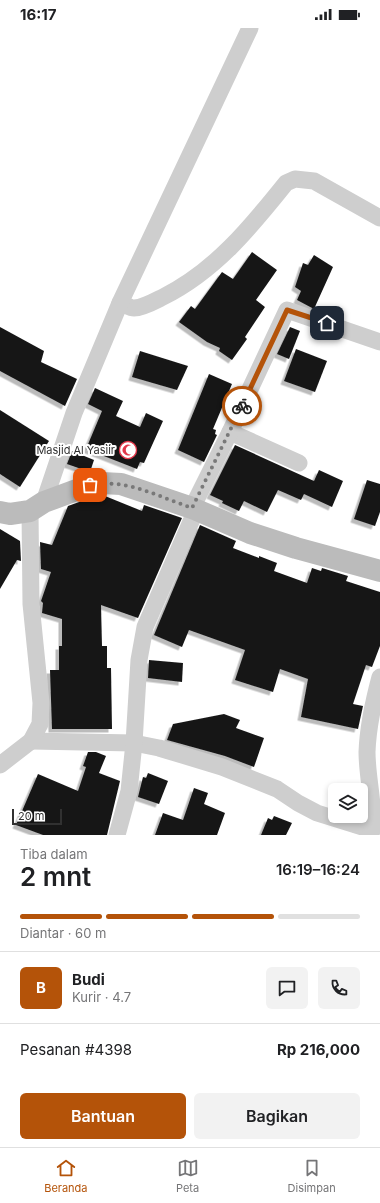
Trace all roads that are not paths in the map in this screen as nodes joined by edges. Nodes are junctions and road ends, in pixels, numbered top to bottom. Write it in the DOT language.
graph roads {
  1 [pos="250,28"];
  2 [pos="380,218"];
  3 [pos="120,303"];
  4 [pos="380,342"];
  5 [pos="230,432"];
  6 [pos="299,463"];
  7 [pos="37,507"];
  8 [pos="194,509"];
  9 [pos="0,512"];
  10 [pos="380,571"];
  11 [pos="380,677"];
  12 [pos="32,741"];
  13 [pos="134,743"];
  14 [pos="0,765"];
  15 [pos="371,832"];
  16 [pos="117,835"];
  1 -- 3 [label="street"];
  2 -- 3 [label="street"];
  3 -- 7 [label="street"];
  4 -- 5 [label="street"];
  5 -- 6 [label="street"];
  5 -- 8 [label="street"];
  7 -- 8 [label="main road"];
  7 -- 9 [label="main road"];
  7 -- 12 [label="street"];
  8 -- 10 [label="main road"];
  8 -- 13 [label="street"];
  11 -- 15 [label="street"];
  12 -- 13 [label="street"];
  12 -- 14 [label="street"];
  13 -- 15 [label="street"];
  13 -- 16 [label="street"];
}
